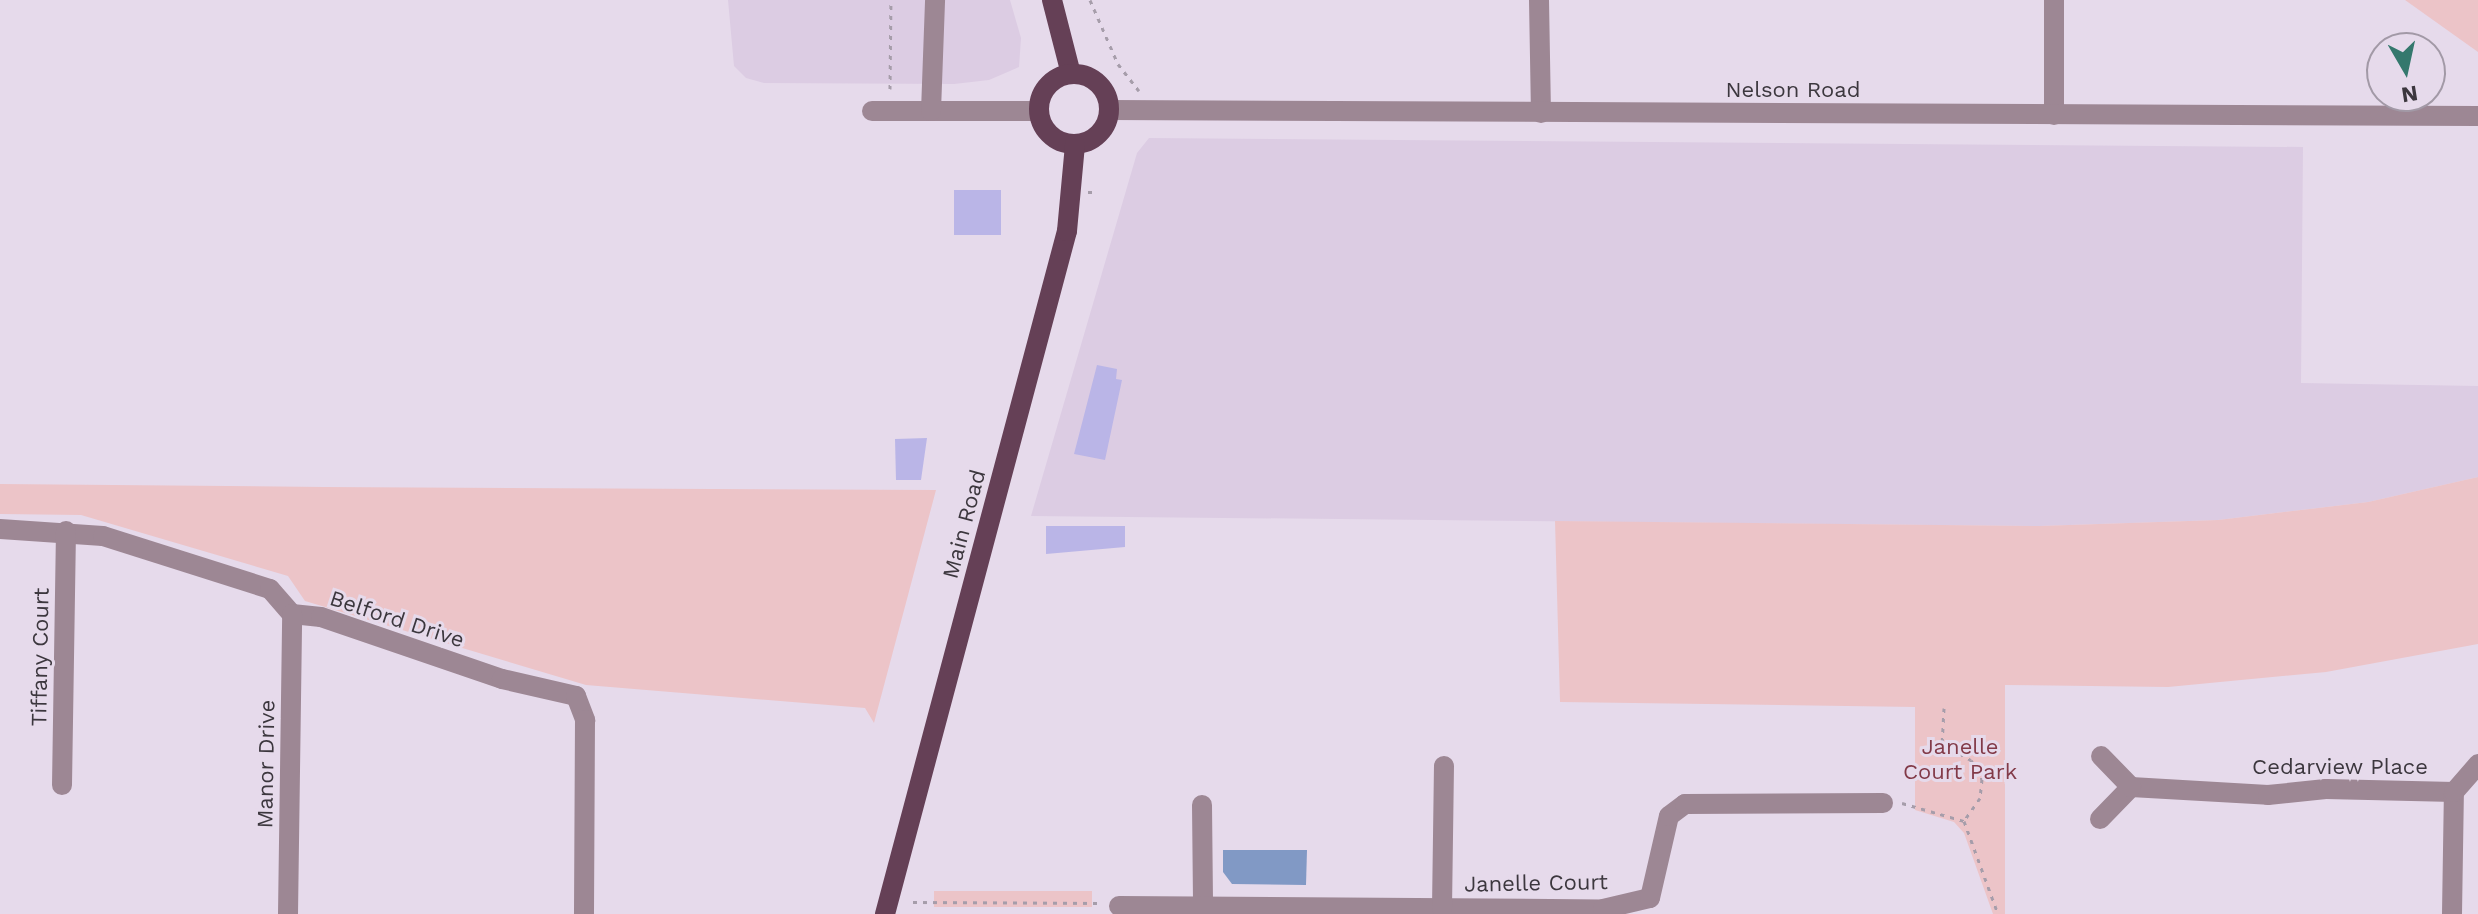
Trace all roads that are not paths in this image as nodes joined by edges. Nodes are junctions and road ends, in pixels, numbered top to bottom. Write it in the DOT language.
graph roads {
  1 [pos="935,0"];
  2 [pos="1052,0"];
  3 [pos="1539,0"];
  4 [pos="2054,0"];
  5 [pos="1071,74"];
  6 [pos="1109,110"];
  7 [pos="872,111"];
  8 [pos="931,111"];
  9 [pos="1038,111"];
  10 [pos="1541,113"];
  11 [pos="2054,115"];
  12 [pos="2478,116"];
  13 [pos="1075,144"];
  14 [pos="0,529"];
  15 [pos="66,531"];
  16 [pos="292,614"];
  17 [pos="2101,756"];
  18 [pos="2478,764"];
  19 [pos="1444,766"];
  20 [pos="62,785"];
  21 [pos="2131,787"];
  22 [pos="2454,792"];
  23 [pos="1883,803"];
  24 [pos="1202,805"];
  25 [pos="2100,819"];
  26 [pos="1119,906"];
  27 [pos="1203,906"];
  28 [pos="1442,908"];
  29 [pos="1291,910"];
  30 [pos="288,914"];
  31 [pos="584,914"];
  32 [pos="885,914"];
  33 [pos="2452,914"];
  1 -- 8 [label="street"];
  2 -- 5 [label="main road"];
  3 -- 10 [label="street"];
  4 -- 11 [label="street"];
  5 -- 6 [label="main road"];
  5 -- 9 [label="main road"];
  6 -- 10 [label="street, Nelson Road"];
  6 -- 13 [label="main road"];
  7 -- 8 [label="street"];
  8 -- 9 [label="street"];
  9 -- 13 [label="main road"];
  10 -- 11 [label="street, Nelson Road"];
  11 -- 12 [label="street, Nelson Road"];
  13 -- 32 [label="main road, Main Road"];
  14 -- 15 [label="street"];
  15 -- 16 [label="street"];
  15 -- 20 [label="street, Tiffany Court"];
  16 -- 30 [label="street, Manor Drive"];
  16 -- 31 [label="street, Belford Drive"];
  17 -- 21 [label="street"];
  18 -- 22 [label="street"];
  19 -- 28 [label="street"];
  21 -- 22 [label="street, Cedarview Place"];
  21 -- 25 [label="street"];
  22 -- 33 [label="street"];
  23 -- 28 [label="street, Janelle Court"];
  24 -- 27 [label="street"];
  26 -- 27 [label="street, Janelle Court"];
  27 -- 29 [label="street, Janelle Court"];
  28 -- 29 [label="street, Janelle Court"];
}
